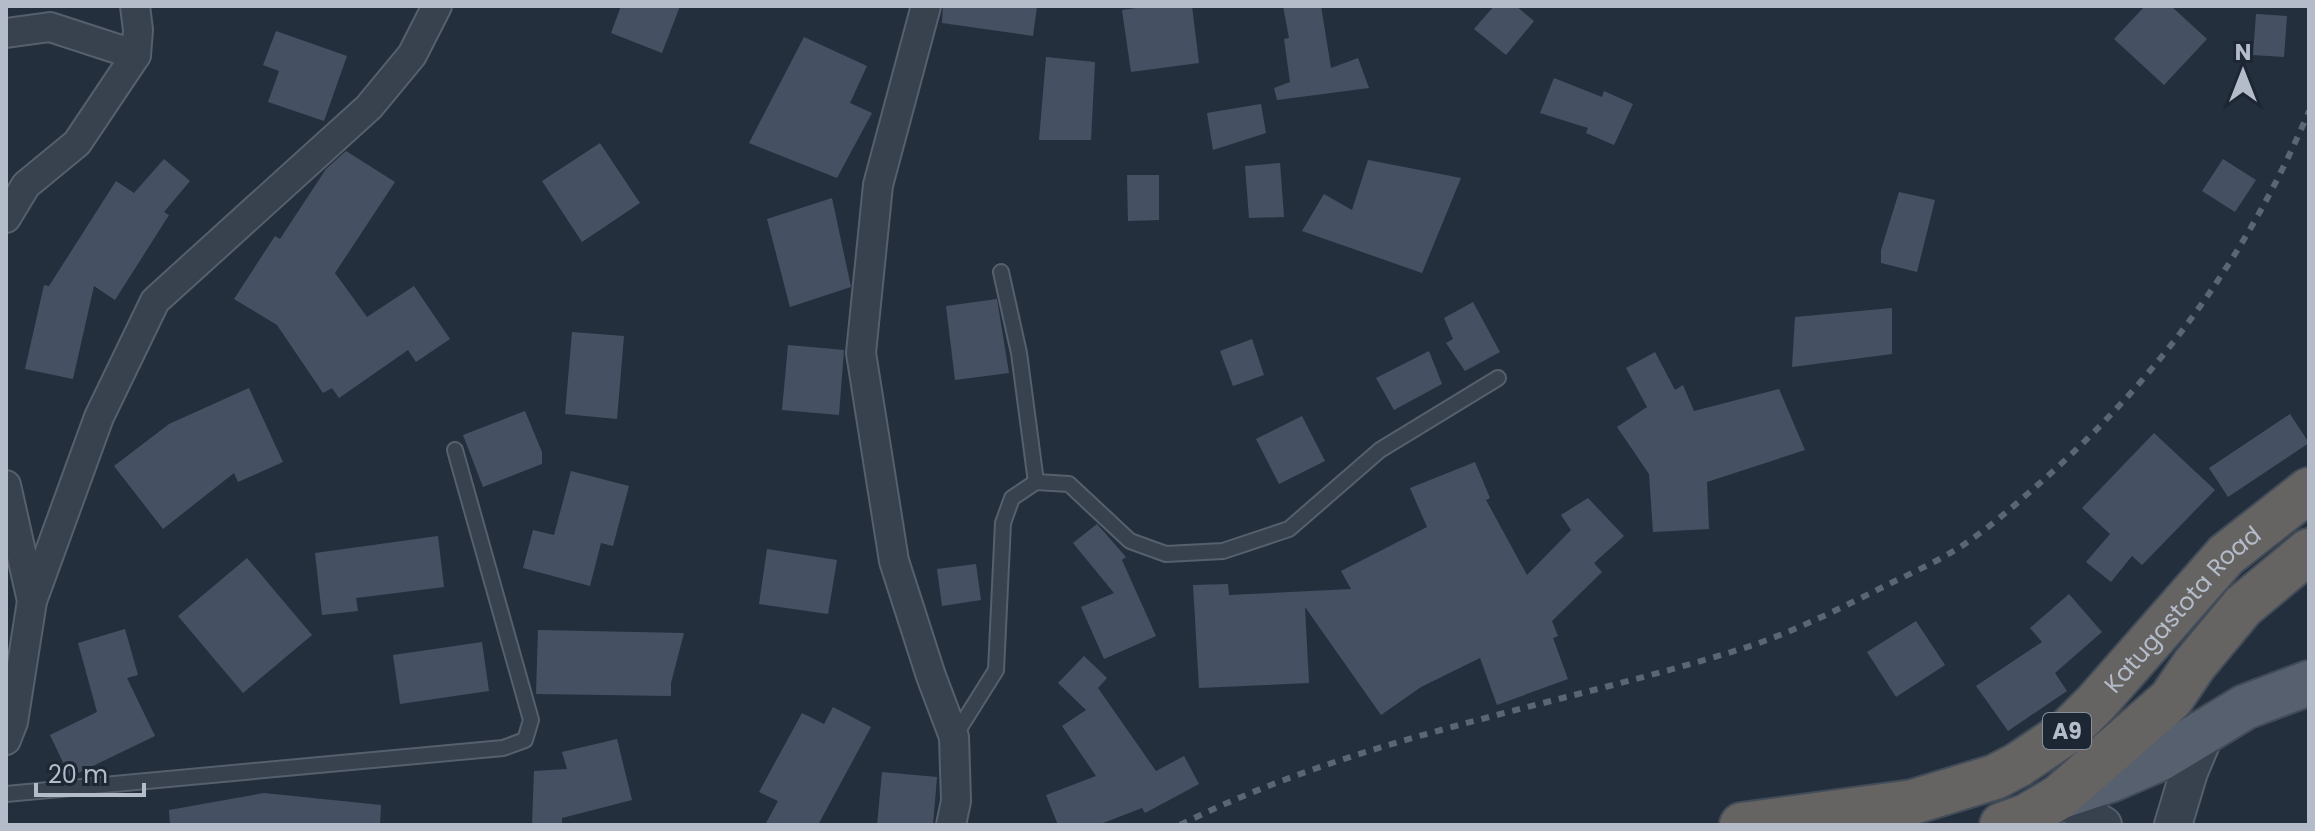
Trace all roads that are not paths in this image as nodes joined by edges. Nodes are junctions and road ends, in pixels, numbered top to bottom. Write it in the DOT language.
graph roads {
  1 [pos="135,6"];
  2 [pos="437,6"];
  3 [pos="926,6"];
  4 [pos="6,33"];
  5 [pos="136,55"];
  6 [pos="6,218"];
  7 [pos="1001,272"];
  8 [pos="1498,378"];
  9 [pos="455,450"];
  10 [pos="1036,482"];
  11 [pos="6,485"];
  12 [pos="2309,490"];
  13 [pos="2309,551"];
  14 [pos="32,601"];
  15 [pos="2309,683"];
  16 [pos="8,726"];
  17 [pos="2207,729"];
  18 [pos="954,737"];
  19 [pos="6,794"];
  20 [pos="2059,797"];
  21 [pos="951,825"];
  22 [pos="1742,825"];
  23 [pos="2002,825"];
  24 [pos="2103,825"];
  25 [pos="2173,825"];
  1 -- 5 [label="street"];
  2 -- 14 [label="street"];
  3 -- 18 [label="street"];
  4 -- 5 [label="street"];
  5 -- 6 [label="street"];
  7 -- 10 [label="lane"];
  8 -- 10 [label="lane"];
  9 -- 19 [label="lane"];
  10 -- 18 [label="lane"];
  11 -- 14 [label="street"];
  12 -- 22 [label="highway, Katugastota Road / A9"];
  13 -- 20 [label="highway, Katugastota Road / A9"];
  14 -- 16 [label="street"];
  15 -- 17 [label="main road"];
  17 -- 20 [label="main road"];
  17 -- 25 [label="street"];
  18 -- 21 [label="street"];
  20 -- 23 [label="highway, Katugastota Road / A9"];
  20 -- 24 [label="street"];
}
